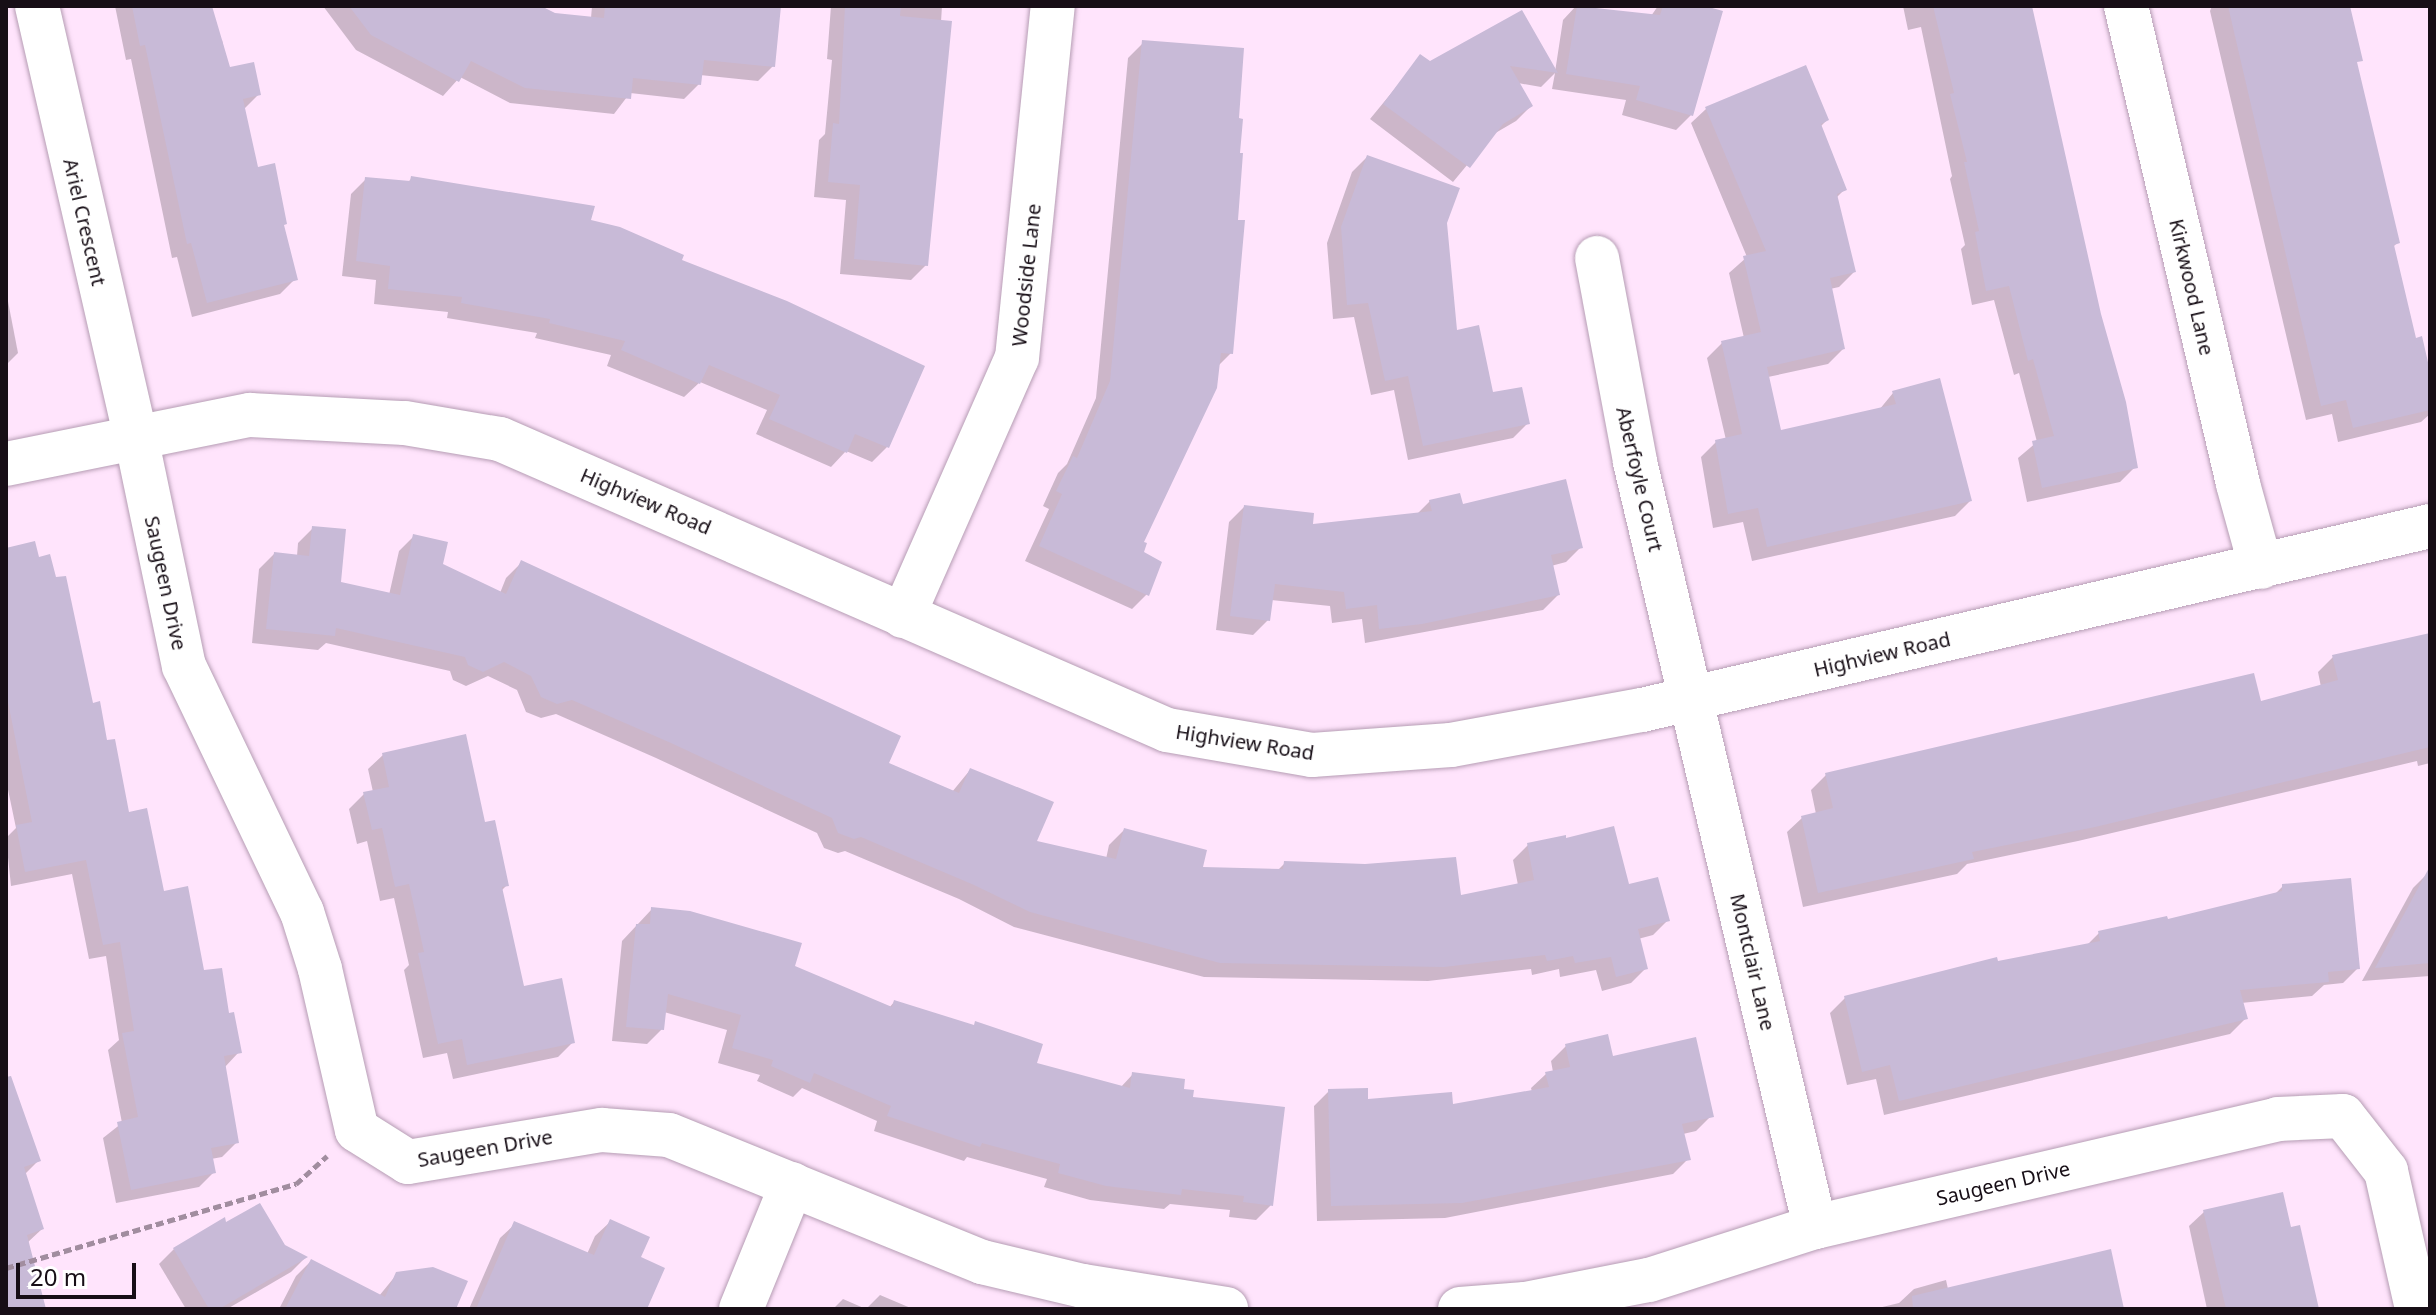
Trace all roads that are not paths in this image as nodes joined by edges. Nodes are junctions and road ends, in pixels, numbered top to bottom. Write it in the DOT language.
graph roads {
  1 [pos="37,6"];
  2 [pos="1053,6"];
  3 [pos="2126,6"];
  4 [pos="1597,258"];
  5 [pos="136,437"];
  6 [pos="6,464"];
  7 [pos="2430,526"];
  8 [pos="2261,567"];
  9 [pos="903,616"];
  10 [pos="1691,697"];
  11 [pos="792,1184"];
  12 [pos="1815,1227"];
  13 [pos="741,1309"];
  14 [pos="1226,1309"];
  15 [pos="1460,1309"];
  16 [pos="2417,1309"];
  1 -- 5 [label="street, Ariel Crescent"];
  2 -- 9 [label="street, Woodside Lane"];
  3 -- 8 [label="street, Kirkwood Lane"];
  4 -- 10 [label="street, Aberfoyle Court"];
  5 -- 6 [label="street, Highview Road"];
  5 -- 9 [label="street, Highview Road"];
  5 -- 11 [label="street, Saugeen Drive"];
  7 -- 8 [label="street, Highview Road"];
  8 -- 10 [label="street, Highview Road"];
  9 -- 10 [label="street, Highview Road"];
  10 -- 12 [label="street, Montclair Lane"];
  11 -- 13 [label="street"];
  11 -- 14 [label="street, Saugeen Drive"];
  12 -- 15 [label="street, Saugeen Drive"];
  12 -- 16 [label="street, Saugeen Drive"];
}
